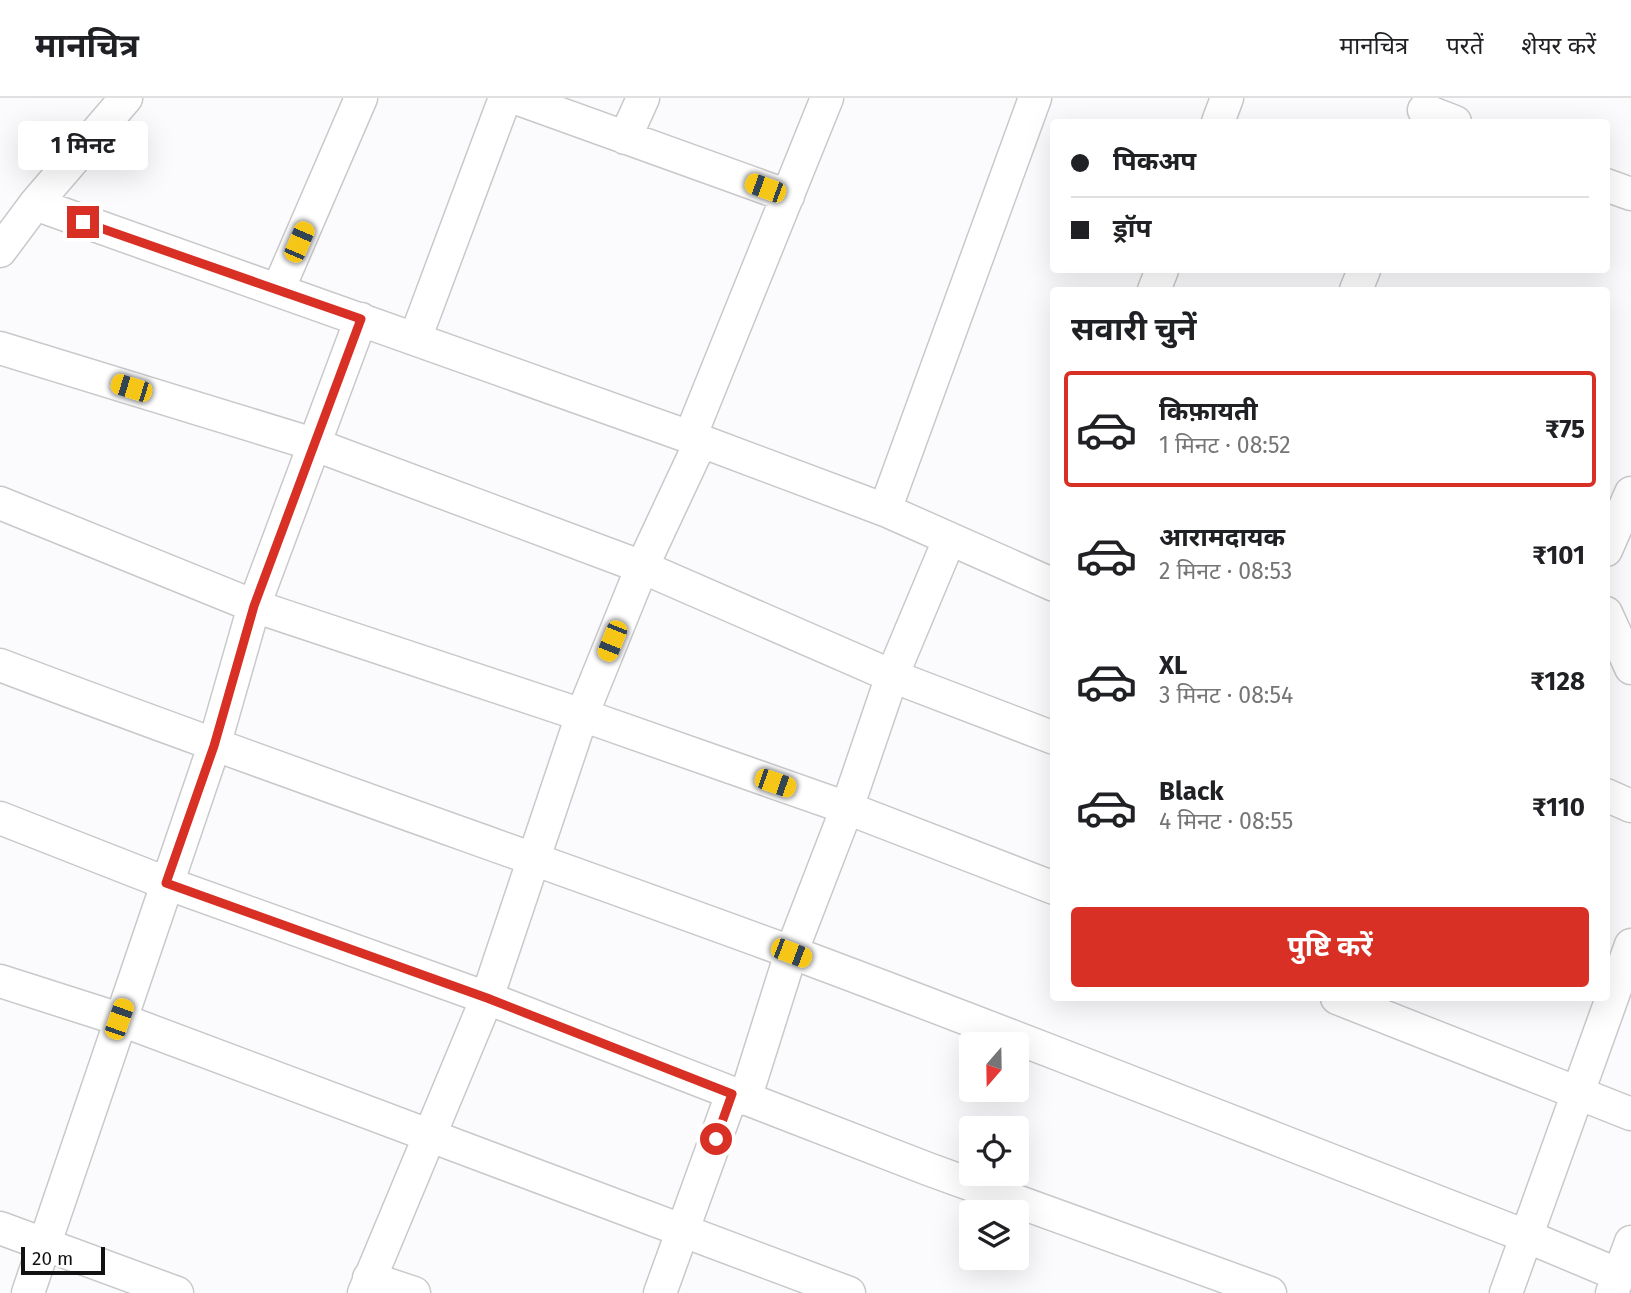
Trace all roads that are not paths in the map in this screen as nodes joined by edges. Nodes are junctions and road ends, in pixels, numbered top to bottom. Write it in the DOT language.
graph roads {
  1 [pos="126,98"];
  2 [pos="361,98"];
  3 [pos="505,98"];
  4 [pos="516,98"];
  5 [pos="643,98"];
  6 [pos="827,98"];
  7 [pos="1035,98"];
  8 [pos="1227,98"];
  9 [pos="1424,110"];
  10 [pos="1219,119"];
  11 [pos="1447,119"];
  12 [pos="625,138"];
  13 [pos="1610,186"];
  14 [pos="1631,194"];
  15 [pos="788,196"];
  16 [pos="35,204"];
  17 [pos="0,251"];
  18 [pos="278,290"];
  19 [pos="361,319"];
  20 [pos="415,339"];
  21 [pos="0,348"];
  22 [pos="695,439"];
  23 [pos="313,444"];
  24 [pos="1631,494"];
  25 [pos="0,503"];
  26 [pos="885,510"];
  27 [pos="949,540"];
  28 [pos="1610,541"];
  29 [pos="642,567"];
  30 [pos="1050,575"];
  31 [pos="254,606"];
  32 [pos="1610,622"];
  33 [pos="0,665"];
  34 [pos="1631,668"];
  35 [pos="892,676"];
  36 [pos="582,715"];
  37 [pos="1050,736"];
  38 [pos="214,746"];
  39 [pos="1610,797"];
  40 [pos="1631,806"];
  41 [pos="847,808"];
  42 [pos="0,818"];
  43 [pos="535,858"];
  44 [pos="166,883"];
  45 [pos="1050,886"];
  46 [pos="791,953"];
  47 [pos="1621,953"];
  48 [pos="0,981"];
  49 [pos="1610,989"];
  50 [pos="487,998"];
  51 [pos="1345,1001"];
  52 [pos="1606,1001"];
  53 [pos="119,1019"];
  54 [pos="1579,1091"];
  55 [pos="739,1097"];
  56 [pos="1631,1114"];
  57 [pos="431,1138"];
  58 [pos="0,1228"];
  59 [pos="684,1230"];
  60 [pos="1526,1236"];
  61 [pos="1631,1242"];
  62 [pos="46,1245"];
  63 [pos="366,1285"];
  64 [pos="1619,1287"];
  65 [pos="28,1293"];
  66 [pos="177,1293"];
  67 [pos="414,1293"];
  68 [pos="660,1293"];
  69 [pos="849,1293"];
  70 [pos="1270,1293"];
  71 [pos="1506,1293"];
  1 -- 16 [label="street"];
  2 -- 18 [label="street"];
  3 -- 20 [label="street"];
  4 -- 12 [label="street"];
  5 -- 12 [label="street"];
  6 -- 15 [label="street"];
  7 -- 26 [label="street"];
  8 -- 10 [label="street"];
  9 -- 11 [label="street"];
  12 -- 15 [label="street"];
  13 -- 14 [label="street"];
  15 -- 22 [label="street"];
  16 -- 17 [label="street"];
  16 -- 18 [label="street"];
  18 -- 19 [label="street"];
  19 -- 20 [label="street"];
  19 -- 23 [label="street"];
  20 -- 22 [label="street"];
  21 -- 23 [label="street"];
  22 -- 26 [label="street"];
  22 -- 29 [label="street"];
  23 -- 29 [label="street"];
  23 -- 31 [label="street"];
  24 -- 28 [label="street"];
  25 -- 31 [label="street"];
  26 -- 27 [label="street"];
  27 -- 30 [label="street"];
  27 -- 35 [label="street"];
  29 -- 35 [label="street"];
  29 -- 36 [label="street"];
  31 -- 36 [label="street"];
  31 -- 38 [label="street"];
  32 -- 34 [label="street"];
  33 -- 38 [label="street"];
  35 -- 37 [label="street"];
  35 -- 41 [label="street"];
  36 -- 41 [label="street"];
  36 -- 43 [label="street"];
  38 -- 43 [label="street"];
  38 -- 44 [label="street"];
  39 -- 40 [label="street"];
  41 -- 45 [label="street"];
  41 -- 46 [label="street"];
  42 -- 44 [label="street"];
  43 -- 46 [label="street"];
  43 -- 50 [label="street"];
  44 -- 50 [label="street"];
  44 -- 53 [label="street"];
  46 -- 55 [label="street"];
  46 -- 60 [label="street"];
  47 -- 49 [label="street"];
  48 -- 53 [label="street"];
  50 -- 55 [label="street"];
  50 -- 57 [label="street"];
  51 -- 54 [label="street"];
  52 -- 54 [label="street"];
  53 -- 57 [label="street"];
  53 -- 62 [label="street"];
  54 -- 56 [label="street"];
  54 -- 60 [label="street"];
  55 -- 59 [label="street"];
  55 -- 70 [label="street"];
  57 -- 59 [label="street"];
  57 -- 63 [label="street"];
  58 -- 62 [label="street"];
  59 -- 68 [label="street"];
  59 -- 69 [label="street"];
  60 -- 64 [label="street"];
  60 -- 71 [label="street"];
  61 -- 64 [label="street"];
  62 -- 65 [label="street"];
  62 -- 66 [label="street"];
  63 -- 67 [label="street"];
}
